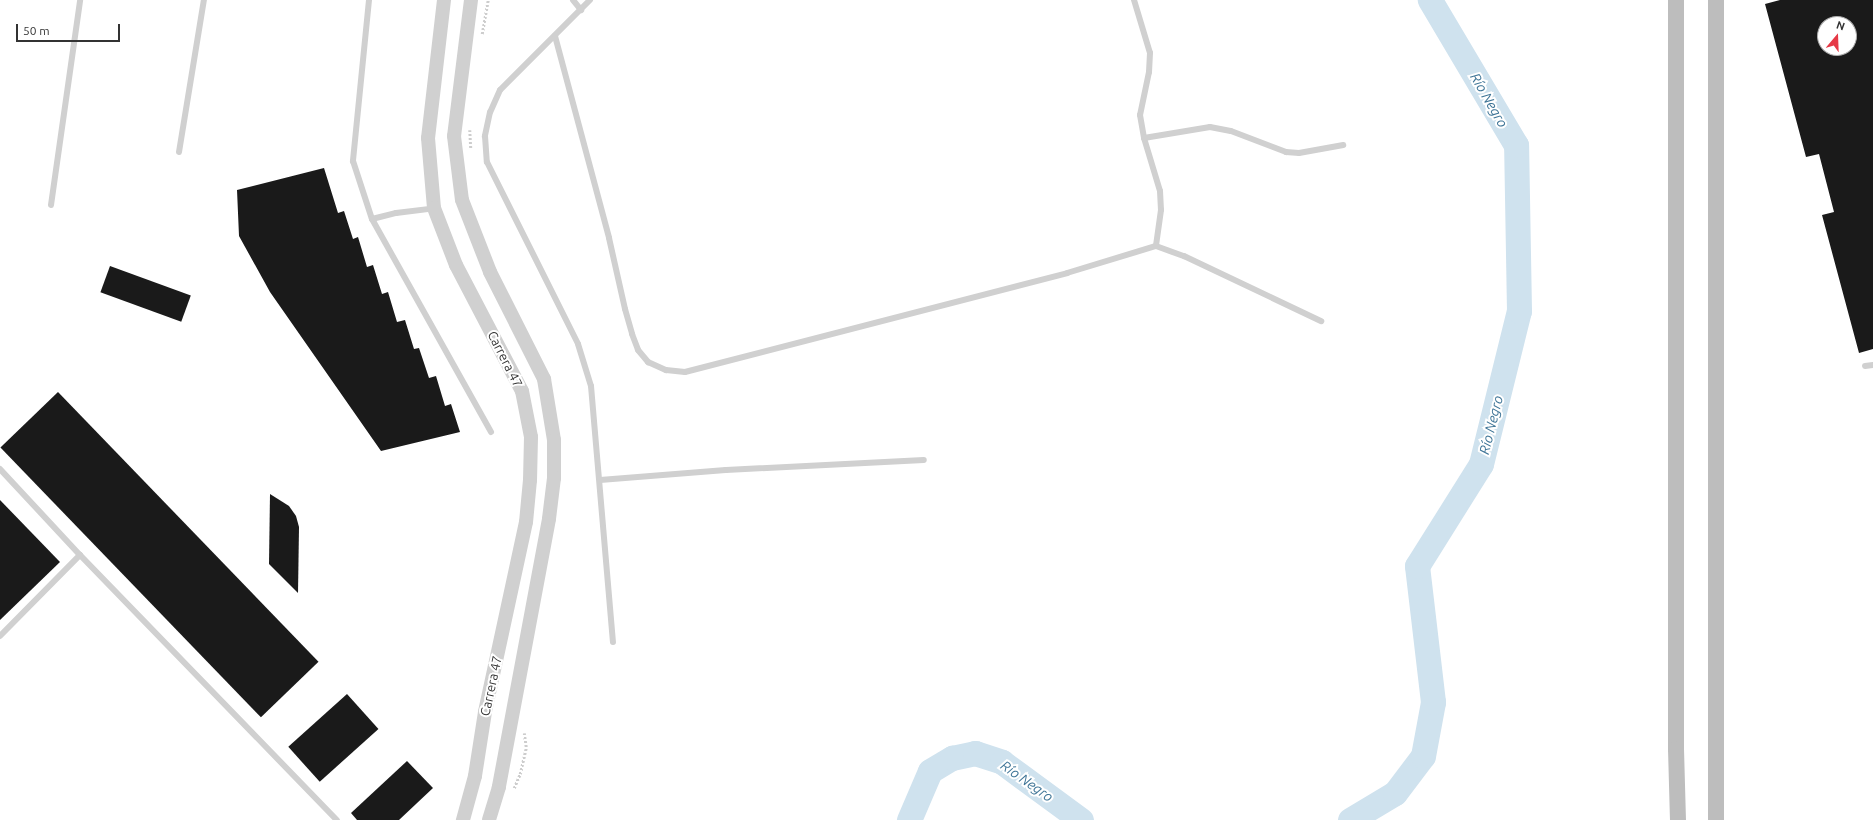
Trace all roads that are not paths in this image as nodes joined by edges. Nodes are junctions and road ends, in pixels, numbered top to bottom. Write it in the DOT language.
graph roads {
  1 [pos="80,0"];
  2 [pos="204,0"];
  3 [pos="369,0"];
  4 [pos="444,0"];
  5 [pos="471,0"];
  6 [pos="573,0"];
  7 [pos="590,0"];
  8 [pos="1134,0"];
  9 [pos="1676,0"];
  10 [pos="1716,0"];
  11 [pos="580,10"];
  12 [pos="555,36"];
  13 [pos="1144,138"];
  14 [pos="1342,145"];
  15 [pos="179,152"];
  16 [pos="51,205"];
  17 [pos="434,208"];
  18 [pos="372,219"];
  19 [pos="1156,246"];
  20 [pos="1321,321"];
  21 [pos="1873,365"];
  22 [pos="1865,366"];
  23 [pos="491,432"];
  24 [pos="924,460"];
  25 [pos="0,469"];
  26 [pos="600,480"];
  27 [pos="80,555"];
  28 [pos="0,636"];
  29 [pos="614,642"];
  30 [pos="337,820"];
  31 [pos="463,820"];
  32 [pos="489,820"];
  33 [pos="1678,820"];
  34 [pos="1716,820"];
  1 -- 16 [label="lane"];
  2 -- 15 [label="lane"];
  3 -- 18 [label="lane"];
  4 -- 17 [label="street, Carrera 47"];
  5 -- 32 [label="street, Carrera 47"];
  6 -- 11 [label="lane"];
  7 -- 11 [label="lane"];
  8 -- 13 [label="lane"];
  9 -- 33 [label="main road"];
  10 -- 34 [label="main road"];
  11 -- 12 [label="lane"];
  12 -- 19 [label="lane"];
  12 -- 26 [label="lane"];
  13 -- 14 [label="lane"];
  13 -- 19 [label="lane"];
  17 -- 18 [label="lane"];
  17 -- 31 [label="street, Carrera 47"];
  18 -- 23 [label="lane"];
  19 -- 20 [label="lane"];
  21 -- 22 [label="lane"];
  24 -- 26 [label="lane"];
  25 -- 27 [label="lane"];
  26 -- 29 [label="lane"];
  27 -- 28 [label="lane"];
  27 -- 30 [label="lane"];
}
